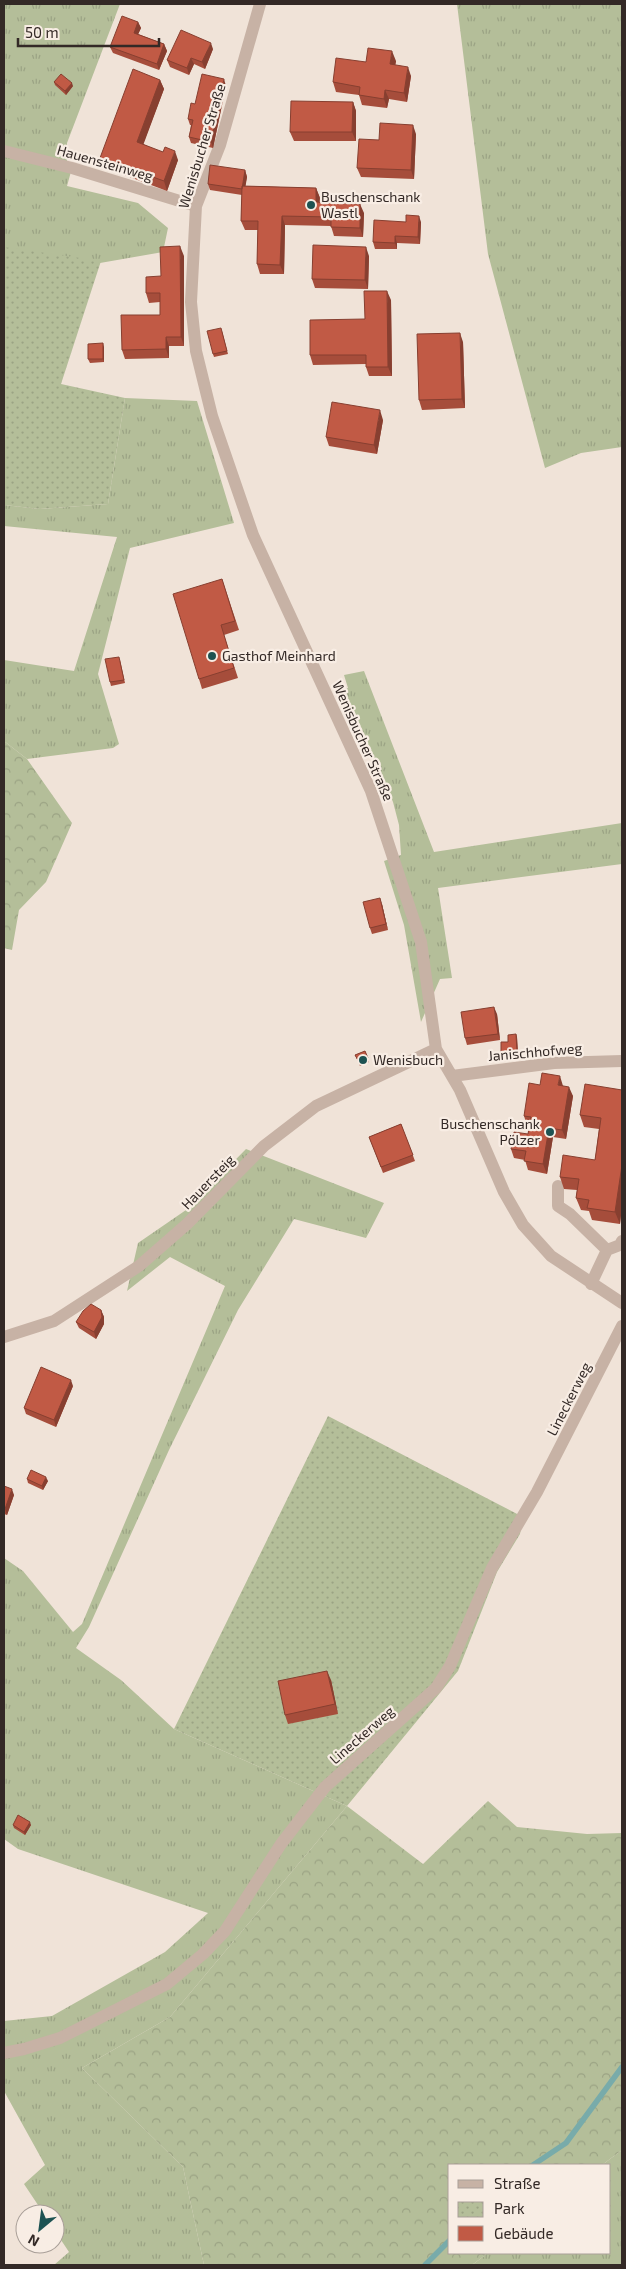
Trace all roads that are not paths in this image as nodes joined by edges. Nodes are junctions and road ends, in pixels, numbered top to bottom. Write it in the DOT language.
graph roads {
  1 [pos="260,4"];
  2 [pos="4,151"];
  3 [pos="196,206"];
  4 [pos="436,1050"];
  5 [pos="622,1061"];
  6 [pos="452,1076"];
  7 [pos="558,1186"];
  8 [pos="622,1241"];
  9 [pos="607,1250"];
  10 [pos="591,1284"];
  11 [pos="622,1303"];
  12 [pos="622,1326"];
  13 [pos="4,1337"];
  14 [pos="4,2052"];
  1 -- 3 [label="street, Wenisbucher Straße"];
  2 -- 3 [label="street, Hauensteinweg"];
  3 -- 4 [label="street, Wenisbucher Straße"];
  4 -- 6 [label="street, Wenisbucher Straße"];
  4 -- 13 [label="street, Hauersteig"];
  5 -- 6 [label="street, Janischhofweg"];
  6 -- 10 [label="street, Wenisbucher Straße"];
  7 -- 9 [label="street"];
  8 -- 9 [label="street"];
  9 -- 10 [label="street"];
  10 -- 11 [label="street, Wenisbucher Straße"];
  12 -- 14 [label="street, Lineckerweg"];
}
